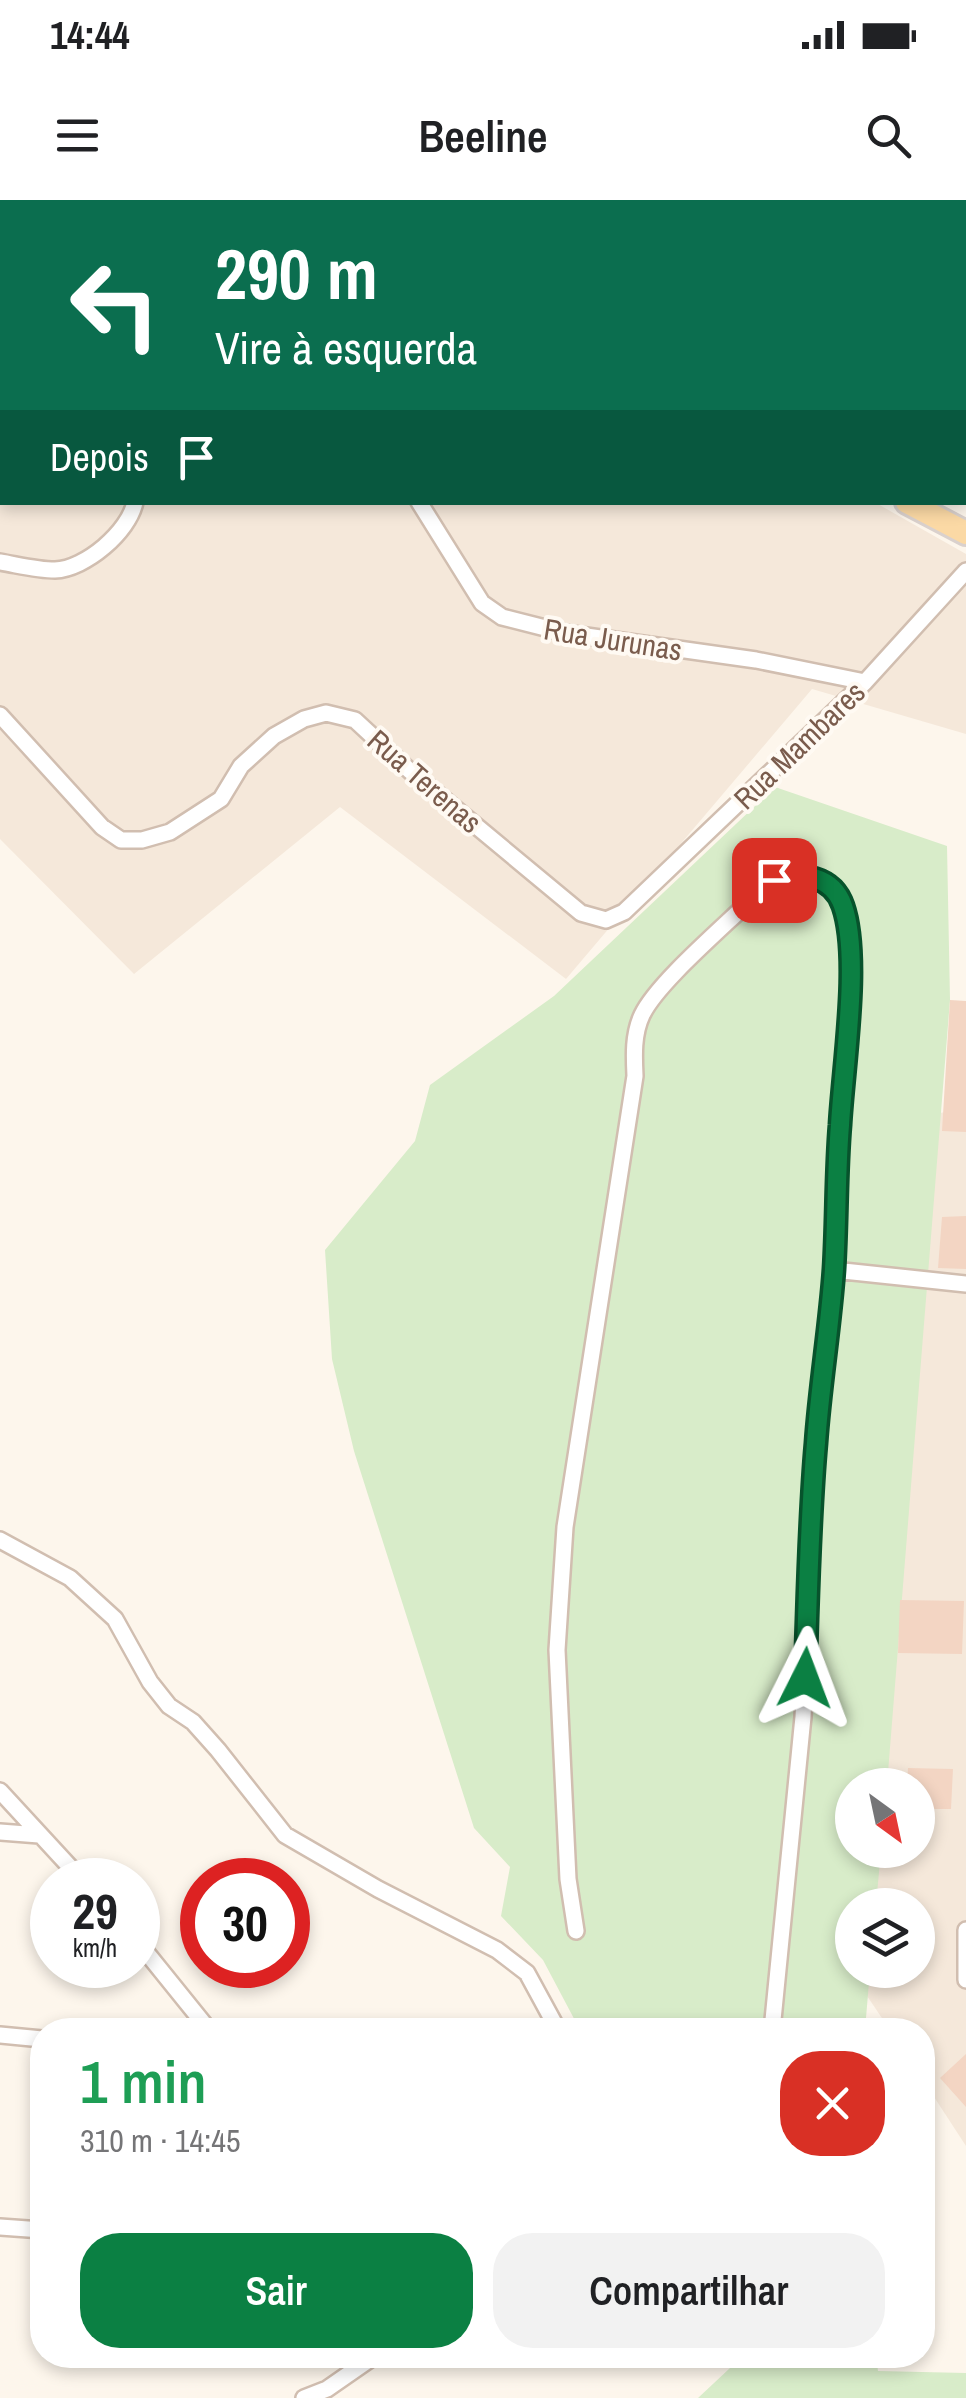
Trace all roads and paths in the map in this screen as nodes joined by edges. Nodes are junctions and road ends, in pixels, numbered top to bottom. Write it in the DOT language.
graph roads {
  1 [pos="134,505"];
  2 [pos="420,505"];
  3 [pos="913,505"];
  4 [pos="966,533"];
  5 [pos="0,562"];
  6 [pos="966,570"];
  7 [pos="865,682"];
  8 [pos="0,714"];
  9 [pos="624,912"];
  10 [pos="834,1270"];
  11 [pos="966,1284"];
  12 [pos="0,1540"];
  13 [pos="0,1791"];
  14 [pos="0,1832"];
  15 [pos="39,1835"];
  16 [pos="61,1858"];
  17 [pos="966,1930"];
  18 [pos="576,1931"];
  19 [pos="160,1970"];
  20 [pos="966,1980"];
  21 [pos="198,2018"];
  22 [pos="551,2018"];
  23 [pos="773,2018"];
  24 [pos="0,2035"];
  25 [pos="30,2038"];
  26 [pos="0,2227"];
  27 [pos="30,2229"];
  28 [pos="357,2368"];
  29 [pos="304,2398"];
  1 -- 5 [label="street"];
  2 -- 7 [label="street, Rua Jurunas"];
  3 -- 4 [label="main road"];
  6 -- 7 [label="street, Rua Mambares"];
  7 -- 9 [label="street, Rua Mambares"];
  8 -- 9 [label="street, Rua Terenas"];
  10 -- 11 [label="street"];
  10 -- 18 [label="street"];
  10 -- 23 [label="street"];
  12 -- 22 [label="street"];
  13 -- 15 [label="street"];
  14 -- 15 [label="street"];
  15 -- 16 [label="street"];
  17 -- 20 [label="street"];
  19 -- 21 [label="street"];
  24 -- 25 [label="street"];
  26 -- 27 [label="street"];
  28 -- 29 [label="street"];
}
